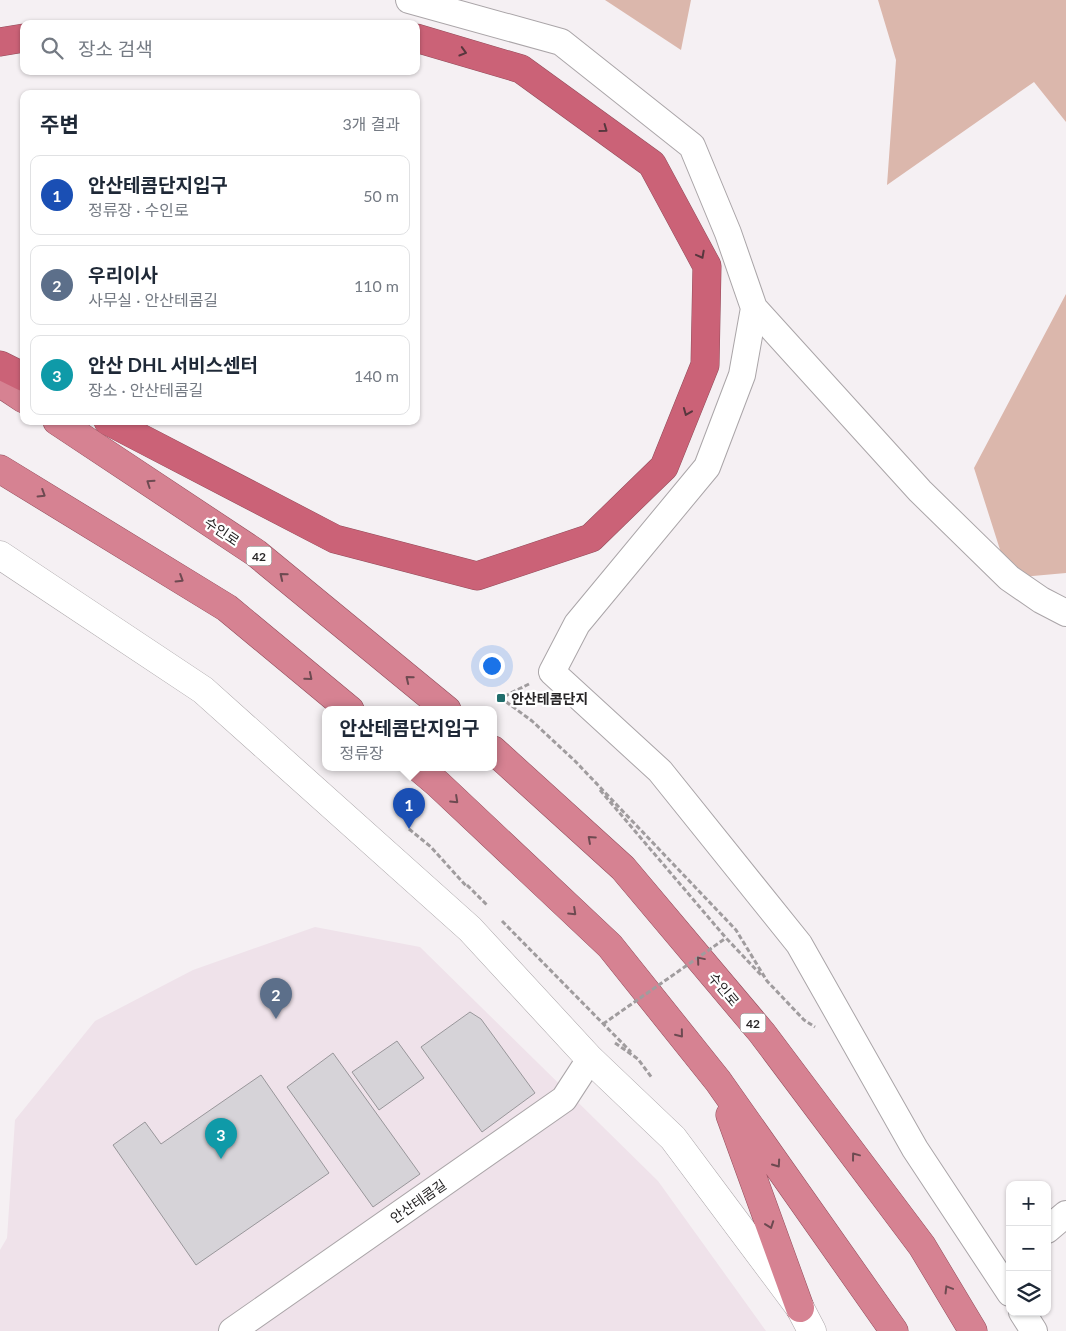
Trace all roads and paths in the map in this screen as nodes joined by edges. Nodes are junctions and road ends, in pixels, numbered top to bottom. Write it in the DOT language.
graph roads {
  1 [pos="409,0"];
  2 [pos="20,39"];
  3 [pos="420,39"];
  4 [pos="0,42"];
  5 [pos="754,308"];
  6 [pos="0,365"];
  7 [pos="20,375"];
  8 [pos="0,383"];
  9 [pos="20,396"];
  10 [pos="64,425"];
  11 [pos="116,425"];
  12 [pos="0,468"];
  13 [pos="0,555"];
  14 [pos="1066,613"];
  15 [pos="552,672"];
  16 [pos="345,706"];
  17 [pos="441,706"];
  18 [pos="497,754"];
  19 [pos="575,762"];
  20 [pos="423,771"];
  21 [pos="431,847"];
  22 [pos="493,911"];
  23 [pos="500,918"];
  24 [pos="726,938"];
  25 [pos="767,981"];
  26 [pos="603,1024"];
  27 [pos="819,1030"];
  28 [pos="590,1059"];
  29 [pos="638,1059"];
  30 [pos="718,1081"];
  31 [pos="1066,1214"];
  32 [pos="1051,1227"];
  33 [pos="1006,1276"];
  34 [pos="1025,1316"];
  35 [pos="806,1320"];
  36 [pos="235,1330"];
  37 [pos="894,1331"];
  38 [pos="973,1331"];
  39 [pos="1034,1331"];
  1 -- 5 [label="street"];
  2 -- 4 [label="highway"];
  3 -- 11 [label="highway, one-way"];
  5 -- 14 [label="street"];
  5 -- 15 [label="street"];
  6 -- 7 [label="highway"];
  8 -- 9 [label="highway"];
  17 -- 10 [label="highway, 수인로 / 42, one-way"];
  12 -- 16 [label="highway, one-way"];
  13 -- 28 [label="street"];
  15 -- 19 [label="path"];
  15 -- 33 [label="street"];
  38 -- 18 [label="highway, 수인로 / 42, one-way"];
  19 -- 24 [label="path"];
  19 -- 25 [label="path"];
  20 -- 30 [label="highway, one-way"];
  21 -- 22 [label="path"];
  23 -- 26 [label="path"];
  24 -- 25 [label="path"];
  24 -- 26 [label="path, bridge"];
  25 -- 27 [label="path"];
  26 -- 29 [label="path"];
  28 -- 35 [label="street"];
  28 -- 36 [label="street, 안산테콤길"];
  30 -- 35 [label="highway, one-way"];
  30 -- 37 [label="highway, one-way"];
  31 -- 32 [label="street"];
  34 -- 39 [label="street"];
}
